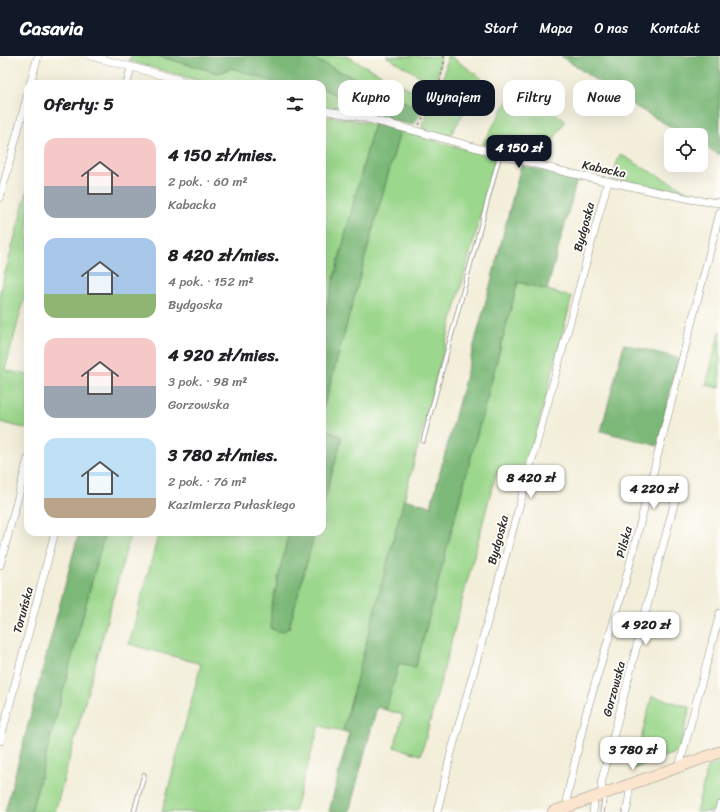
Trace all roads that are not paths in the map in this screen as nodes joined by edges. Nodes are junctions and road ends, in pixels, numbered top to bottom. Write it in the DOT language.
graph roads {
  1 [pos="38,56"];
  2 [pos="92,56"];
  3 [pos="131,67"];
  4 [pos="31,80"];
  5 [pos="128,80"];
  6 [pos="171,80"];
  7 [pos="24,108"];
  8 [pos="326,111"];
  9 [pos="500,154"];
  10 [pos="608,181"];
  11 [pos="0,198"];
  12 [pos="720,204"];
  13 [pos="720,212"];
  14 [pos="423,441"];
  15 [pos="24,474"];
  16 [pos="676,497"];
  17 [pos="54,536"];
  18 [pos="0,565"];
  19 [pos="720,613"];
  20 [pos="0,741"];
  21 [pos="720,752"];
  22 [pos="679,767"];
  23 [pos="144,775"];
  24 [pos="628,785"];
  25 [pos="598,796"];
  26 [pos="720,805"];
  27 [pos="570,806"];
  28 [pos="134,812"];
  29 [pos="437,812"];
  30 [pos="553,812"];
  31 [pos="593,812"];
  32 [pos="602,812"];
  33 [pos="626,812"];
  34 [pos="718,812"];
  1 -- 4 [label="street"];
  2 -- 3 [label="street"];
  3 -- 5 [label="street"];
  3 -- 6 [label="street"];
  7 -- 11 [label="street"];
  8 -- 9 [label="street, Kabacka"];
  9 -- 10 [label="street, Kabacka"];
  9 -- 14 [label="lane"];
  10 -- 12 [label="street, Kabacka"];
  10 -- 29 [label="street, Bydgoska"];
  13 -- 27 [label="street, Pilska"];
  15 -- 18 [label="street"];
  16 -- 25 [label="street, Gorzowska"];
  17 -- 20 [label="street, Toruńska"];
  19 -- 22 [label="street"];
  21 -- 22 [label="main road"];
  22 -- 24 [label="main road"];
  23 -- 28 [label="lane"];
  24 -- 25 [label="main road"];
  24 -- 33 [label="street"];
  25 -- 27 [label="main road"];
  25 -- 31 [label="street, Gorzowska"];
  25 -- 32 [label="lane"];
  26 -- 34 [label="street"];
  27 -- 30 [label="main road"];
}
